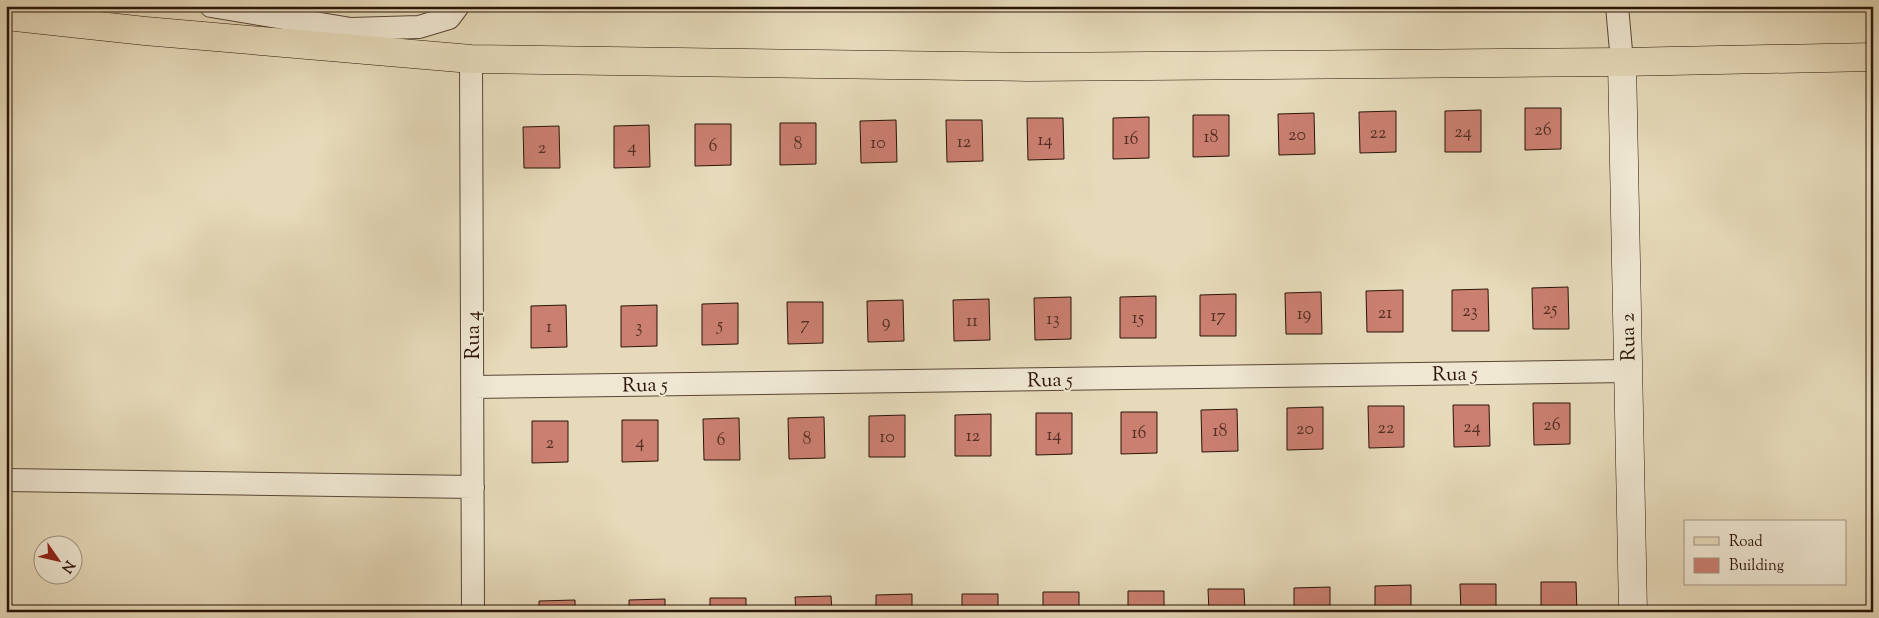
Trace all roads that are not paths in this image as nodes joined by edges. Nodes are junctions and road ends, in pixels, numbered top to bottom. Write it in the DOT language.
graph roads {
  1 [pos="212,6"];
  2 [pos="458,6"];
  3 [pos="1617,6"];
  4 [pos="6,16"];
  5 [pos="1873,57"];
  6 [pos="471,59"];
  7 [pos="1622,62"];
  8 [pos="1627,371"];
  9 [pos="473,387"];
  10 [pos="6,480"];
  11 [pos="473,487"];
  12 [pos="473,612"];
  13 [pos="1633,612"];
  1 -- 2 [label="street"];
  3 -- 7 [label="street"];
  4 -- 6 [label="main road"];
  5 -- 7 [label="main road"];
  6 -- 7 [label="main road"];
  6 -- 9 [label="street, Rua 4"];
  7 -- 8 [label="street, Rua 2"];
  8 -- 9 [label="street, Rua 5"];
  8 -- 13 [label="street, Rua 2"];
  9 -- 11 [label="street, Rua 4"];
  10 -- 11 [label="street"];
  11 -- 12 [label="street, Rua 4"];
}
